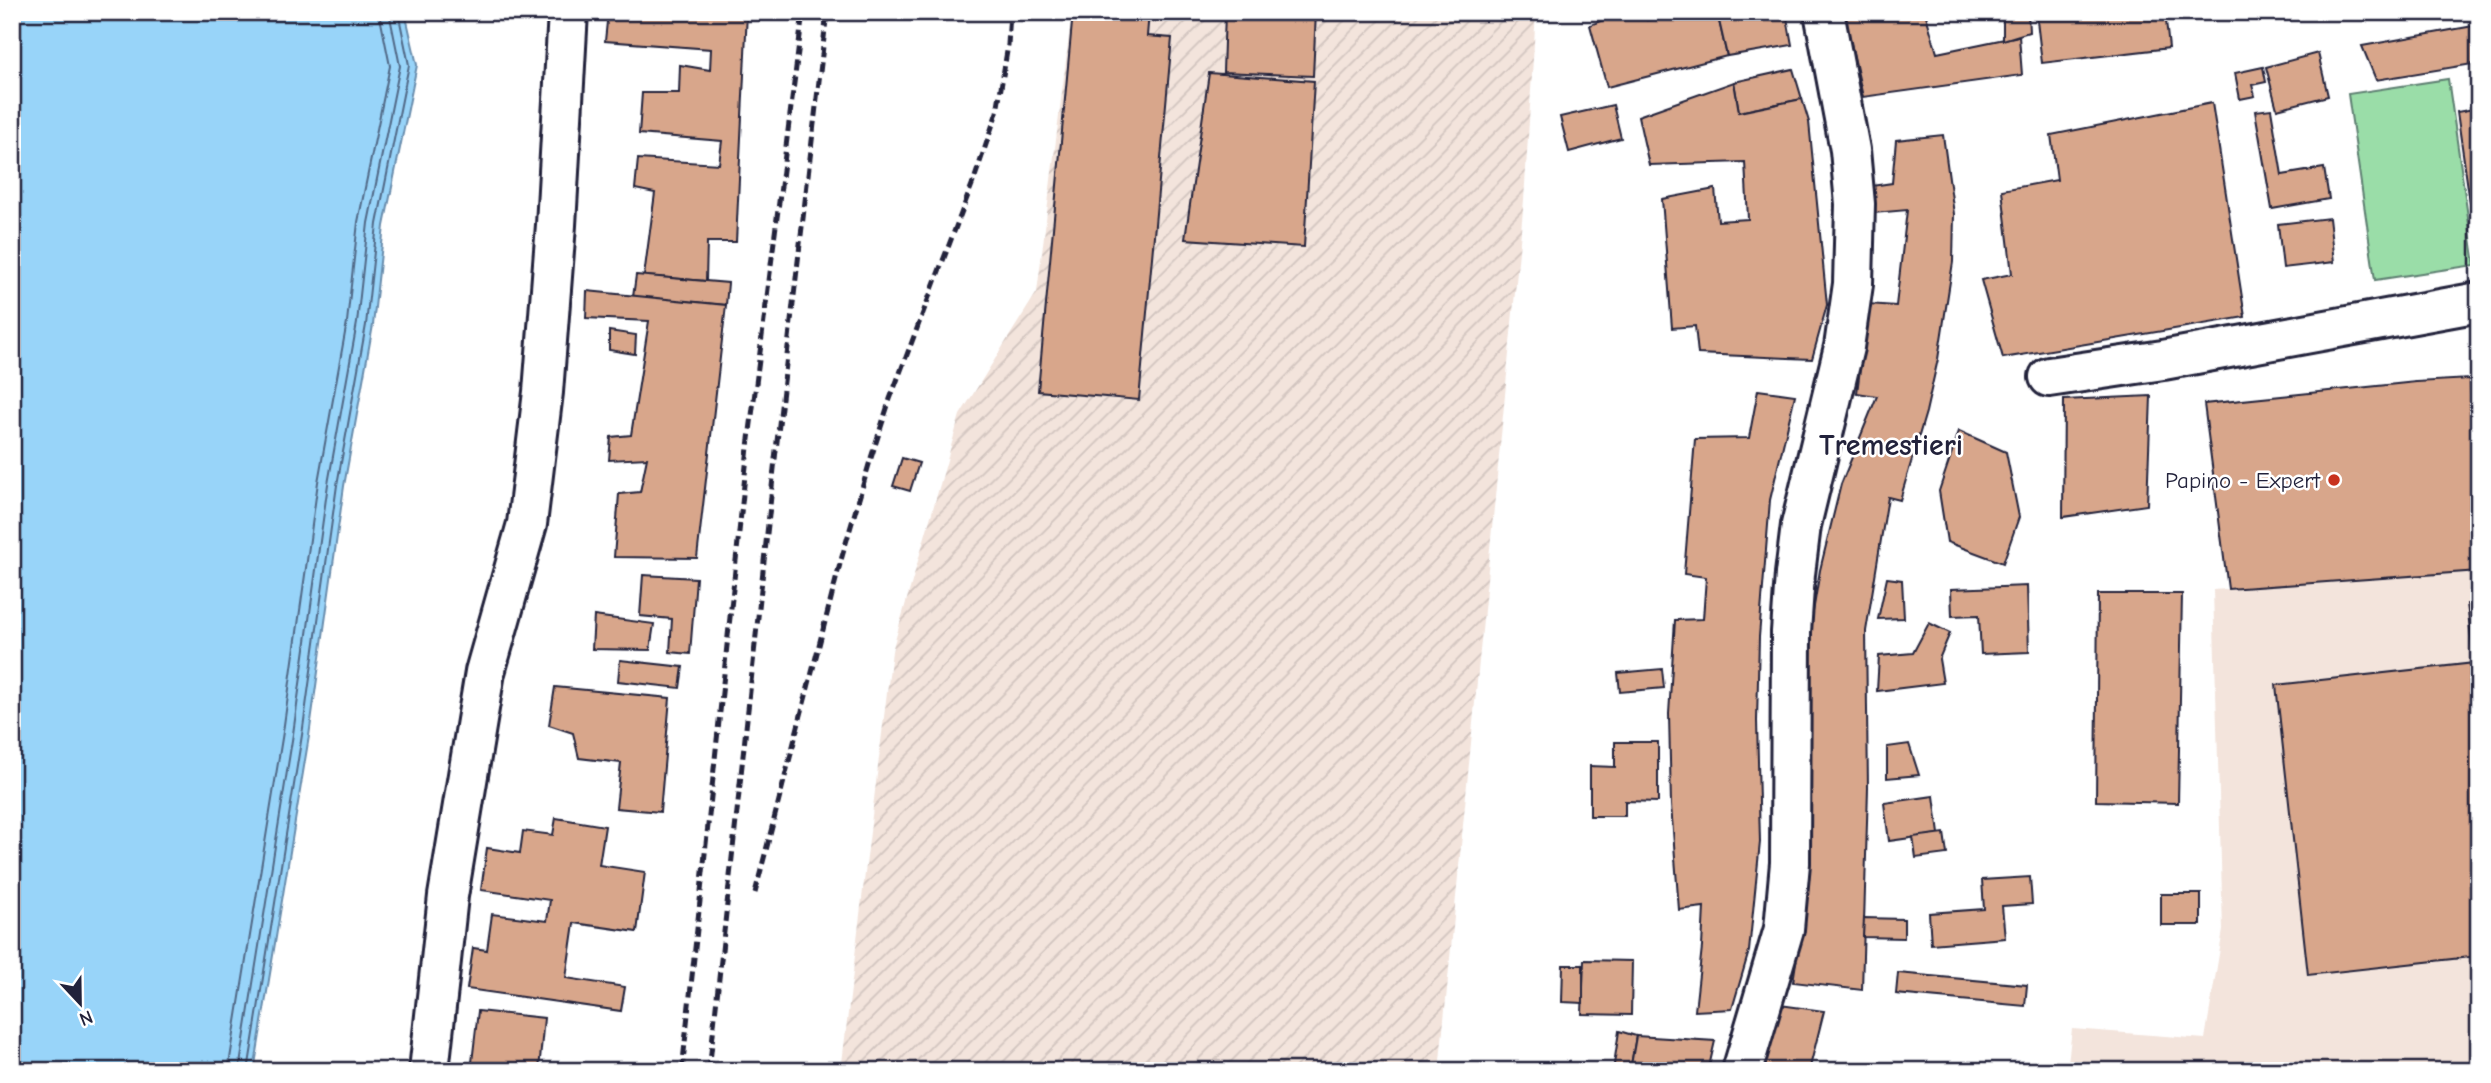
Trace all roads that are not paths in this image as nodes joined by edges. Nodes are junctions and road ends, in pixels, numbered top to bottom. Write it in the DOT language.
graph roads {
  1 [pos="568,12"];
  2 [pos="1824,12"];
  3 [pos="2479,302"];
  4 [pos="2049,377"];
  5 [pos="429,1071"];
  6 [pos="1742,1071"];
  1 -- 5 [label="street"];
  2 -- 6 [label="street"];
  3 -- 4 [label="street"];
}
